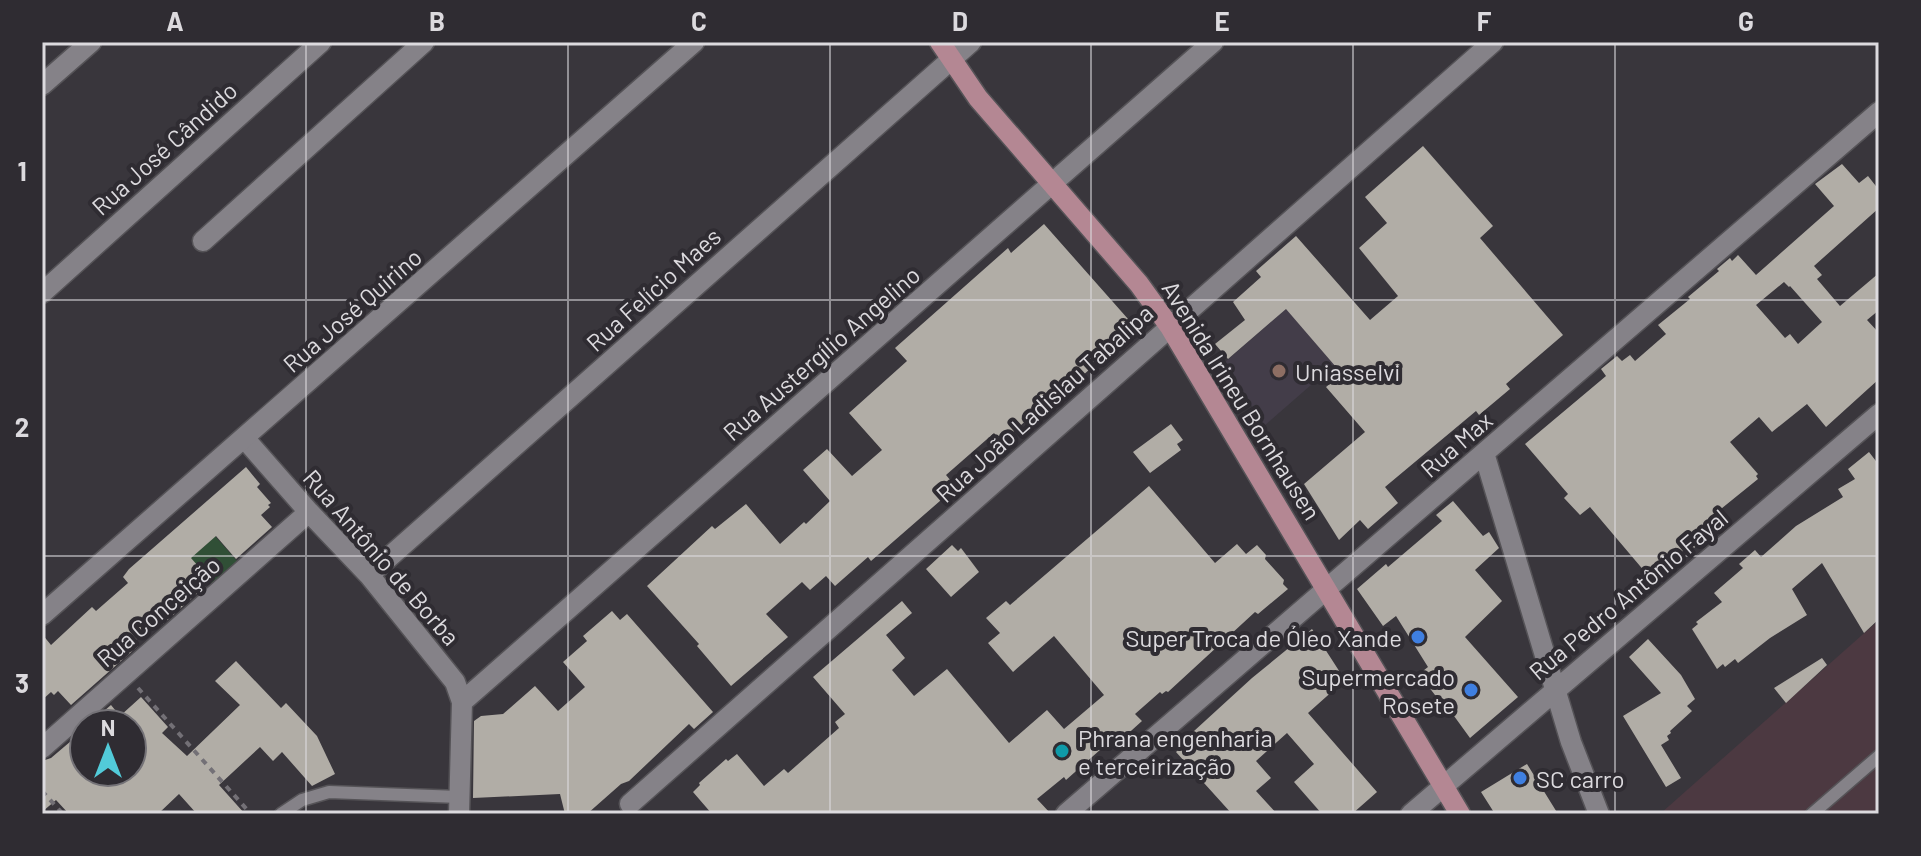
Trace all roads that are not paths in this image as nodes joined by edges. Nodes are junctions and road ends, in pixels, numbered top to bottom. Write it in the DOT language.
graph roads {
  1 [pos="91,42"];
  2 [pos="321,42"];
  3 [pos="424,42"];
  4 [pos="694,42"];
  5 [pos="971,42"];
  6 [pos="1213,42"];
  7 [pos="1493,42"];
  8 [pos="945,51"];
  9 [pos="42,85"];
  10 [pos="1879,112"];
  11 [pos="1052,184"];
  12 [pos="203,241"];
  13 [pos="42,293"];
  14 [pos="1170,327"];
  15 [pos="1879,414"];
  16 [pos="245,439"];
  17 [pos="1484,453"];
  18 [pos="309,512"];
  19 [pos="369,575"];
  20 [pos="1328,589"];
  21 [pos="42,615"];
  22 [pos="1554,691"];
  23 [pos="462,702"];
  24 [pos="42,748"];
  25 [pos="1879,756"];
  26 [pos="1443,786"];
  27 [pos="630,804"];
  28 [pos="459,806"];
  29 [pos="281,814"];
  30 [pos="1066,814"];
  31 [pos="1411,814"];
  32 [pos="1460,814"];
  33 [pos="1599,814"];
  34 [pos="1812,814"];
  1 -- 9 [label="street"];
  2 -- 13 [label="street, Rua José Cândido"];
  3 -- 12 [label="street"];
  4 -- 16 [label="street, Rua José Quirino"];
  5 -- 8 [label="street, Rua Felício Maes"];
  6 -- 11 [label="street, Rua Austergílio Angelino"];
  7 -- 14 [label="street, Rua João Ladislau Tabalipa"];
  8 -- 11 [label="main road, Avenida Irineu Bornhausen"];
  8 -- 19 [label="street, Rua Felício Maes"];
  10 -- 17 [label="street, Rua Max"];
  11 -- 14 [label="main road, Avenida Irineu Bornhausen"];
  11 -- 23 [label="street, Rua Austergílio Angelino"];
  14 -- 20 [label="main road, Avenida Irineu Bornhausen"];
  14 -- 27 [label="street, Rua João Ladislau Tabalipa"];
  15 -- 22 [label="street, Rua Pedro Antônio Fayal"];
  16 -- 18 [label="street, Rua Antônio de Borba"];
  16 -- 21 [label="street, Rua José Quirino"];
  17 -- 20 [label="street, Rua Max"];
  17 -- 22 [label="street"];
  18 -- 19 [label="street, Rua Antônio de Borba"];
  18 -- 24 [label="street, Rua Conceição"];
  19 -- 23 [label="street, Rua Antônio de Borba"];
  20 -- 26 [label="main road, Avenida Irineu Bornhausen"];
  20 -- 30 [label="street, Rua Max"];
  22 -- 26 [label="street, Rua Pedro Antônio Fayal"];
  22 -- 33 [label="street"];
  23 -- 28 [label="street"];
  25 -- 34 [label="lane"];
  26 -- 31 [label="street, Rua Pedro Antônio Fayal"];
  26 -- 32 [label="main road, Avenida Irineu Bornhausen"];
  28 -- 29 [label="lane"];
}
